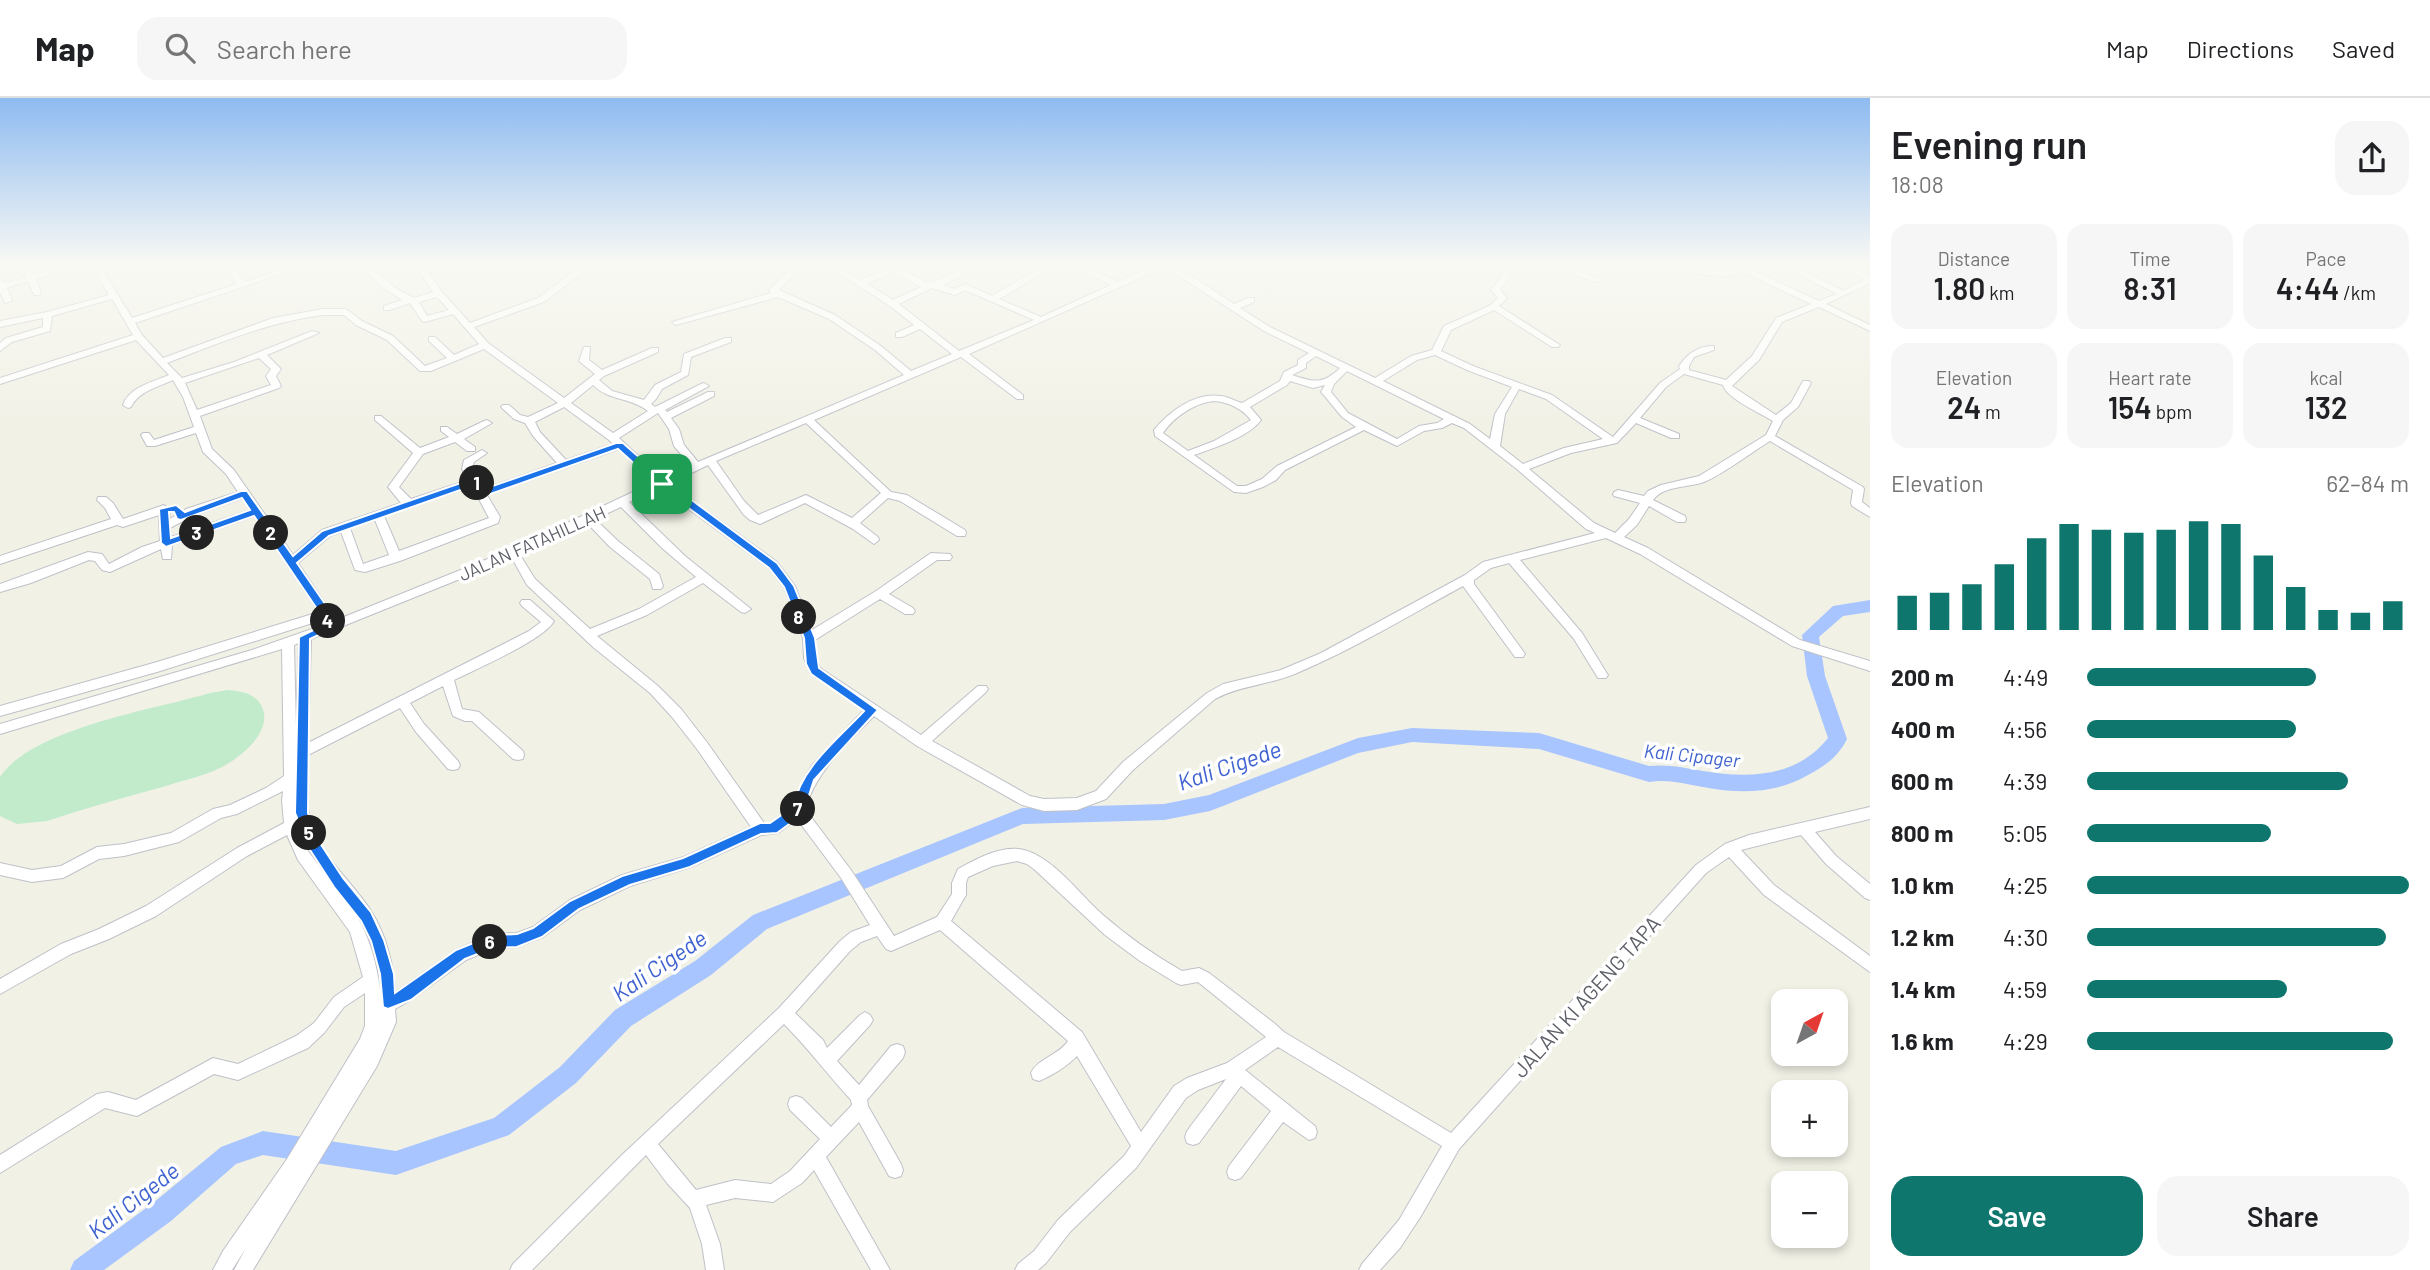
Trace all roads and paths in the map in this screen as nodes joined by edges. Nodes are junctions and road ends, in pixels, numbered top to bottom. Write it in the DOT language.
graph roads {
  1 [pos="25,319"];
  2 [pos="48,319"];
  3 [pos="128,319"];
  4 [pos="140,319"];
  5 [pos="287,319"];
  6 [pos="354,319"];
  7 [pos="462,319"];
  8 [pos="489,319"];
  9 [pos="685,319"];
  10 [pos="835,319"];
  11 [pos="913,319"];
  12 [pos="1038,319"];
  13 [pos="1044,319"];
  14 [pos="1252,319"];
  15 [pos="1466,319"];
  16 [pos="1513,319"];
  17 [pos="1782,319"];
  18 [pos="1851,319"];
  19 [pos="1041,320"];
  20 [pos="676,321"];
  21 [pos="130,322"];
  22 [pos="0,324"];
  23 [pos="922,325"];
  24 [pos="469,326"];
  25 [pos="1870,328"];
  26 [pos="315,333"];
  27 [pos="138,335"];
  28 [pos="899,335"];
  29 [pos="432,339"];
  30 [pos="728,340"];
  31 [pos="485,345"];
  32 [pos="1555,345"];
  33 [pos="0,348"];
  34 [pos="1711,348"];
  35 [pos="587,349"];
  36 [pos="655,350"];
  37 [pos="1436,352"];
  38 [pos="1315,353"];
  39 [pos="960,354"];
  40 [pos="261,355"];
  41 [pos="453,359"];
  42 [pos="161,362"];
  43 [pos="1346,368"];
  44 [pos="1685,371"];
  45 [pos="911,376"];
  46 [pos="597,377"];
  47 [pos="1288,377"];
  48 [pos="177,379"];
  49 [pos="1334,379"];
  50 [pos="0,381"];
  51 [pos="1375,382"];
  52 [pos="1728,383"];
  53 [pos="1806,383"];
  54 [pos="1518,384"];
  55 [pos="707,390"];
  56 [pos="1020,397"];
  57 [pos="563,404"];
  58 [pos="645,404"];
  59 [pos="128,405"];
  60 [pos="1244,405"];
  61 [pos="506,407"];
  62 [pos="660,412"];
  63 [pos="195,414"];
  64 [pos="378,418"];
  65 [pos="808,419"];
  66 [pos="1451,419"];
  67 [pos="1634,419"];
  68 [pos="1777,419"];
  69 [pos="529,421"];
  70 [pos="487,424"];
  71 [pos="1361,425"];
  72 [pos="198,429"];
  73 [pos="444,429"];
  74 [pos="146,435"];
  75 [pos="1675,436"];
  76 [pos="1770,437"];
  77 [pos="456,439"];
  78 [pos="1613,441"];
  79 [pos="616,442"];
  80 [pos="471,449"];
  81 [pos="1498,450"];
  82 [pos="419,452"];
  83 [pos="482,453"];
  84 [pos="1188,454"];
  85 [pos="710,460"];
  86 [pos="564,464"];
  87 [pos="695,466"];
  88 [pos="1522,468"];
  89 [pos="662,484"];
  90 [pos="479,488"];
  91 [pos="244,494"];
  92 [pos="886,494"];
  93 [pos="1618,494"];
  94 [pos="102,500"];
  95 [pos="1645,500"];
  96 [pos="623,502"];
  97 [pos="408,503"];
  98 [pos="164,509"];
  99 [pos="257,511"];
  100 [pos="1870,513"];
  101 [pos="378,515"];
  102 [pos="181,517"];
  103 [pos="589,519"];
  104 [pos="1681,519"];
  105 [pos="117,521"];
  106 [pos="852,524"];
  107 [pos="165,526"];
  108 [pos="344,526"];
  109 [pos="961,533"];
  110 [pos="1611,536"];
  111 [pos="874,540"];
  112 [pos="166,543"];
  113 [pos="514,554"];
  114 [pos="167,556"];
  115 [pos="946,557"];
  116 [pos="396,558"];
  117 [pos="0,560"];
  118 [pos="1513,560"];
  119 [pos="292,562"];
  120 [pos="704,578"];
  121 [pos="1469,578"];
  122 [pos="657,586"];
  123 [pos="0,588"];
  124 [pos="880,594"];
  125 [pos="526,603"];
  126 [pos="745,609"];
  127 [pos="909,611"];
  128 [pos="326,614"];
  129 [pos="330,627"];
  130 [pos="588,635"];
  131 [pos="305,637"];
  132 [pos="809,638"];
  133 [pos="288,643"];
  134 [pos="1519,654"];
  135 [pos="1870,666"];
  136 [pos="1602,675"];
  137 [pos="447,678"];
  138 [pos="982,689"];
  139 [pos="402,701"];
  140 [pos="872,710"];
  141 [pos="0,711"];
  142 [pos="0,729"];
  143 [pos="922,742"];
  144 [pos="303,752"];
  145 [pos="518,755"];
  146 [pos="453,765"];
  147 [pos="291,779"];
  148 [pos="798,810"];
  149 [pos="1870,813"];
  150 [pos="296,823"];
  151 [pos="1804,828"];
  152 [pos="760,829"];
  153 [pos="1730,848"];
  154 [pos="0,869"];
  155 [pos="1867,886"];
  156 [pos="855,888"];
  157 [pos="942,922"];
  158 [pos="879,928"];
  159 [pos="1870,965"];
  160 [pos="372,980"];
  161 [pos="0,987"];
  162 [pos="382,1001"];
  163 [pos="785,1013"];
  164 [pos="865,1020"];
  165 [pos="1278,1038"];
  166 [pos="1077,1042"];
  167 [pos="897,1052"];
  168 [pos="826,1060"];
  169 [pos="1235,1072"];
  170 [pos="1039,1073"];
  171 [pos="860,1102"];
  172 [pos="796,1104"];
  173 [pos="1282,1110"];
  174 [pos="1309,1132"];
  175 [pos="1193,1137"];
  176 [pos="831,1139"];
  177 [pos="648,1143"];
  178 [pos="1453,1143"];
  179 [pos="1141,1147"];
  180 [pos="816,1157"];
  181 [pos="0,1165"];
  182 [pos="895,1170"];
  183 [pos="1235,1172"];
  184 [pos="293,1174"];
  185 [pos="694,1199"];
  186 [pos="222,1270"];
  187 [pos="243,1270"];
  188 [pos="519,1270"];
  189 [pos="715,1270"];
  190 [pos="881,1270"];
  191 [pos="1024,1270"];
  192 [pos="1368,1270"];
  1 -- 22 [label="street"];
  2 -- 33 [label="street"];
  3 -- 21 [label="street"];
  4 -- 21 [label="street"];
  5 -- 42 [label="street"];
  6 -- 41 [label="street"];
  7 -- 24 [label="street"];
  8 -- 24 [label="street"];
  9 -- 20 [label="street"];
  10 -- 45 [label="street"];
  11 -- 23 [label="street"];
  12 -- 19 [label="street"];
  13 -- 19 [label="street, JALAN FATAHILLAH"];
  14 -- 38 [label="street"];
  15 -- 37 [label="street"];
  16 -- 32 [label="street"];
  17 -- 52 [label="street"];
  18 -- 25 [label="street"];
  19 -- 39 [label="street, JALAN FATAHILLAH"];
  21 -- 27 [label="street"];
  23 -- 28 [label="street"];
  23 -- 39 [label="street"];
  24 -- 31 [label="street"];
  26 -- 40 [label="street"];
  27 -- 42 [label="street"];
  27 -- 50 [label="street"];
  29 -- 41 [label="street"];
  30 -- 58 [label="street"];
  31 -- 41 [label="street"];
  31 -- 57 [label="street"];
  34 -- 44 [label="street"];
  35 -- 46 [label="street"];
  36 -- 46 [label="street"];
  37 -- 51 [label="street"];
  37 -- 54 [label="street"];
  38 -- 43 [label="street"];
  38 -- 47 [label="street"];
  39 -- 45 [label="street, JALAN FATAHILLAH"];
  39 -- 56 [label="street"];
  40 -- 48 [label="street"];
  40 -- 63 [label="street"];
  42 -- 48 [label="street"];
  43 -- 49 [label="street"];
  43 -- 51 [label="street"];
  44 -- 52 [label="street"];
  44 -- 67 [label="street"];
  45 -- 65 [label="street, JALAN FATAHILLAH"];
  46 -- 57 [label="street"];
  46 -- 58 [label="street"];
  47 -- 49 [label="street"];
  47 -- 60 [label="street"];
  48 -- 59 [label="street"];
  48 -- 63 [label="street"];
  49 -- 71 [label="street"];
  51 -- 66 [label="street"];
  52 -- 68 [label="street"];
  53 -- 68 [label="street"];
  54 -- 78 [label="street"];
  54 -- 81 [label="street"];
  55 -- 62 [label="street"];
  57 -- 69 [label="street"];
  57 -- 79 [label="street"];
  58 -- 62 [label="street"];
  60 -- 84 [label="street"];
  60 -- 84 [label="street"];
  61 -- 69 [label="street"];
  62 -- 79 [label="street"];
  62 -- 87 [label="street"];
  63 -- 72 [label="street"];
  64 -- 82 [label="street"];
  65 -- 85 [label="street, JALAN FATAHILLAH"];
  65 -- 92 [label="street"];
  66 -- 71 [label="street"];
  66 -- 81 [label="street"];
  67 -- 75 [label="street"];
  67 -- 78 [label="street"];
  68 -- 76 [label="street"];
  69 -- 86 [label="street"];
  70 -- 77 [label="street"];
  71 -- 84 [label="street"];
  72 -- 74 [label="street"];
  72 -- 91 [label="street"];
  73 -- 77 [label="street"];
  76 -- 95 [label="street"];
  76 -- 100 [label="street"];
  77 -- 80 [label="street"];
  77 -- 82 [label="street"];
  78 -- 88 [label="street"];
  79 -- 86 [label="street"];
  79 -- 89 [label="street"];
  81 -- 88 [label="street"];
  82 -- 97 [label="street"];
  83 -- 90 [label="street"];
  85 -- 87 [label="street, JALAN FATAHILLAH"];
  85 -- 106 [label="street"];
  86 -- 90 [label="street"];
  87 -- 89 [label="street, JALAN FATAHILLAH"];
  88 -- 110 [label="street"];
  89 -- 96 [label="street, JALAN FATAHILLAH"];
  89 -- 132 [label="street"];
  90 -- 97 [label="street"];
  90 -- 116 [label="street"];
  91 -- 99 [label="street"];
  91 -- 102 [label="street"];
  92 -- 106 [label="street"];
  92 -- 109 [label="street"];
  93 -- 95 [label="street"];
  94 -- 105 [label="street"];
  95 -- 104 [label="street"];
  95 -- 110 [label="street"];
  96 -- 103 [label="street, JALAN FATAHILLAH"];
  96 -- 120 [label="street"];
  97 -- 101 [label="street"];
  98 -- 102 [label="street"];
  98 -- 105 [label="street"];
  98 -- 107 [label="street"];
  99 -- 112 [label="street"];
  99 -- 119 [label="street"];
  101 -- 108 [label="street"];
  101 -- 116 [label="street"];
  102 -- 107 [label="street"];
  103 -- 113 [label="street, JALAN FATAHILLAH"];
  103 -- 122 [label="street"];
  105 -- 117 [label="street"];
  106 -- 111 [label="street"];
  107 -- 112 [label="street"];
  108 -- 116 [label="street"];
  108 -- 119 [label="street"];
  110 -- 118 [label="street"];
  110 -- 135 [label="street"];
  112 -- 114 [label="street"];
  112 -- 123 [label="street"];
  113 -- 129 [label="street, JALAN FATAHILLAH"];
  113 -- 130 [label="street"];
  115 -- 124 [label="street"];
  118 -- 121 [label="street"];
  118 -- 136 [label="street"];
  119 -- 128 [label="street"];
  120 -- 126 [label="street"];
  120 -- 130 [label="street"];
  121 -- 134 [label="street"];
  121 -- 143 [label="street"];
  124 -- 127 [label="street"];
  124 -- 132 [label="street"];
  125 -- 137 [label="street"];
  128 -- 129 [label="street"];
  128 -- 141 [label="street"];
  129 -- 131 [label="street, JALAN FATAHILLAH"];
  130 -- 152 [label="street"];
  131 -- 133 [label="street, JALAN FATAHILLAH"];
  131 -- 144 [label="street"];
  132 -- 140 [label="street"];
  133 -- 142 [label="street, JALAN FATAHILLAH"];
  133 -- 147 [label="street"];
  137 -- 139 [label="street"];
  137 -- 145 [label="street"];
  138 -- 143 [label="street"];
  139 -- 144 [label="street"];
  139 -- 146 [label="street"];
  140 -- 143 [label="street"];
  140 -- 148 [label="street"];
  144 -- 150 [label="street"];
  147 -- 150 [label="street"];
  147 -- 154 [label="street"];
  148 -- 152 [label="street"];
  148 -- 156 [label="street"];
  149 -- 151 [label="street, JALAN KI AGENG TAPA"];
  150 -- 160 [label="street"];
  150 -- 161 [label="street"];
  150 -- 162 [label="street"];
  151 -- 153 [label="street, JALAN KI AGENG TAPA"];
  151 -- 155 [label="street"];
  152 -- 162 [label="street"];
  153 -- 159 [label="street"];
  153 -- 178 [label="street, JALAN KI AGENG TAPA"];
  156 -- 158 [label="street"];
  157 -- 158 [label="street"];
  157 -- 165 [label="street"];
  157 -- 166 [label="street"];
  158 -- 163 [label="street"];
  160 -- 162 [label="street"];
  160 -- 181 [label="street"];
  162 -- 184 [label="street"];
  163 -- 168 [label="street"];
  163 -- 177 [label="street"];
  164 -- 168 [label="street"];
  165 -- 169 [label="street"];
  165 -- 178 [label="street"];
  166 -- 170 [label="street"];
  166 -- 179 [label="street"];
  167 -- 171 [label="street"];
  168 -- 171 [label="street"];
  169 -- 173 [label="street"];
  169 -- 175 [label="street"];
  169 -- 179 [label="street"];
  171 -- 176 [label="street"];
  171 -- 182 [label="street"];
  172 -- 176 [label="street"];
  173 -- 174 [label="street"];
  173 -- 183 [label="street"];
  176 -- 180 [label="street"];
  177 -- 185 [label="street"];
  177 -- 188 [label="street"];
  178 -- 192 [label="street, JALAN KI AGENG TAPA"];
  179 -- 191 [label="street"];
  180 -- 185 [label="street"];
  180 -- 190 [label="street"];
  184 -- 186 [label="street"];
  184 -- 187 [label="street"];
  185 -- 189 [label="street"];
}
